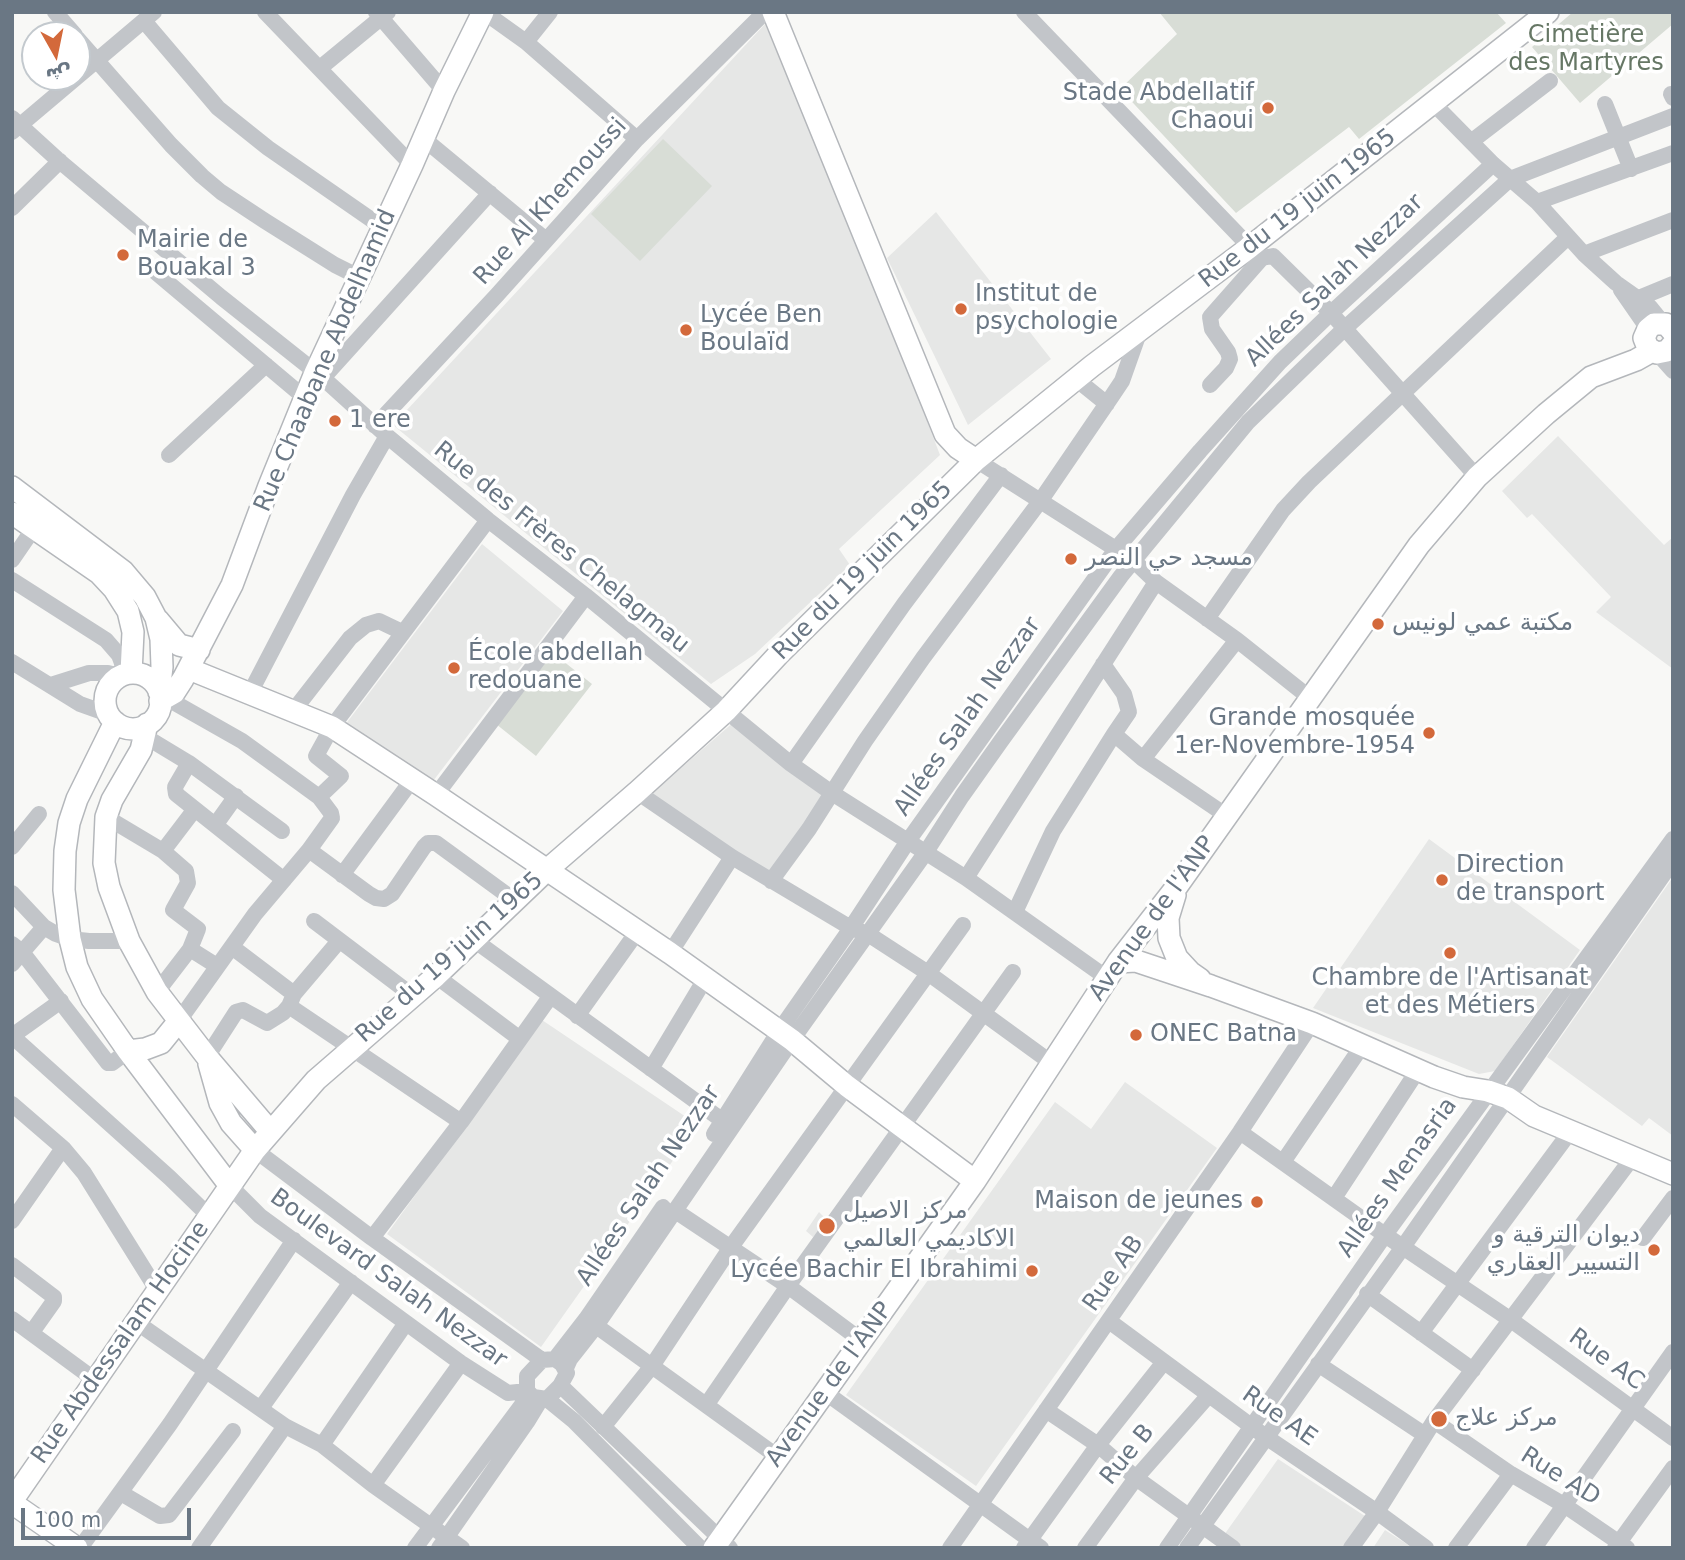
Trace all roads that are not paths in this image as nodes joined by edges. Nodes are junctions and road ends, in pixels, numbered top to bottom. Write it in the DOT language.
graph roads {
  1 [pos="265,12"];
  2 [pos="483,12"];
  3 [pos="550,12"];
  4 [pos="765,12"];
  5 [pos="773,12"];
  6 [pos="1024,12"];
  7 [pos="1548,12"];
  8 [pos="382,14"];
  9 [pos="151,15"];
  10 [pos="526,42"];
  11 [pos="91,54"];
  12 [pos="97,61"];
  13 [pos="320,68"];
  14 [pos="1549,80"];
  15 [pos="444,91"];
  16 [pos="1433,103"];
  17 [pos="1605,104"];
  18 [pos="1673,116"];
  19 [pos="15,125"];
  20 [pos="1617,138"];
  21 [pos="424,139"];
  22 [pos="637,139"];
  23 [pos="1472,141"];
  24 [pos="1673,153"];
  25 [pos="60,161"];
  26 [pos="1493,164"];
  27 [pos="412,165"];
  28 [pos="1632,169"];
  29 [pos="1510,179"];
  30 [pos="491,193"];
  31 [pos="1537,202"];
  32 [pos="12,208"];
  33 [pos="1673,220"];
  34 [pos="382,227"];
  35 [pos="1568,237"];
  36 [pos="546,240"];
  37 [pos="1250,247"];
  38 [pos="1584,254"];
  39 [pos="153,270"];
  40 [pos="359,277"];
  41 [pos="1616,283"];
  42 [pos="1673,284"];
  43 [pos="1639,298"];
  44 [pos="1331,313"];
  45 [pos="1344,329"];
  46 [pos="1139,332"];
  47 [pos="1661,335"];
  48 [pos="266,365"];
  49 [pos="1673,371"];
  50 [pos="319,376"];
  51 [pos="1076,379"];
  52 [pos="1210,385"];
  53 [pos="1402,395"];
  54 [pos="305,398"];
  55 [pos="1107,404"];
  56 [pos="381,431"];
  57 [pos="169,455"];
  58 [pos="976,460"];
  59 [pos="1001,475"];
  60 [pos="1477,477"];
  61 [pos="12,488"];
  62 [pos="1041,500"];
  63 [pos="12,513"];
  64 [pos="488,520"];
  65 [pos="34,528"];
  66 [pos="1116,549"];
  67 [pos="12,560"];
  68 [pos="1133,561"];
  69 [pos="12,580"];
  70 [pos="1156,582"];
  71 [pos="586,596"];
  72 [pos="156,618"];
  73 [pos="1207,619"];
  74 [pos="402,632"];
  75 [pos="1237,640"];
  76 [pos="194,658"];
  77 [pos="12,662"];
  78 [pos="1103,664"];
  79 [pos="162,667"];
  80 [pos="129,674"];
  81 [pos="51,685"];
  82 [pos="250,693"];
  83 [pos="163,697"];
  84 [pos="1310,698"];
  85 [pos="293,710"];
  86 [pos="726,711"];
  87 [pos="111,718"];
  88 [pos="332,727"];
  89 [pos="146,731"];
  90 [pos="1114,734"];
  91 [pos="1143,759"];
  92 [pos="189,763"];
  93 [pos="791,764"];
  94 [pos="412,780"];
  95 [pos="637,792"];
  96 [pos="832,793"];
  97 [pos="436,795"];
  98 [pos="236,796"];
  99 [pos="319,797"];
  100 [pos="195,808"];
  101 [pos="39,814"];
  102 [pos="1227,816"];
  103 [pos="106,817"];
  104 [pos="216,824"];
  105 [pos="282,831"];
  106 [pos="1673,839"];
  107 [pos="908,841"];
  108 [pos="12,847"];
  109 [pos="309,850"];
  110 [pos="163,851"];
  111 [pos="926,852"];
  112 [pos="732,857"];
  113 [pos="1673,861"];
  114 [pos="548,869"];
  115 [pos="342,875"];
  116 [pos="966,878"];
  117 [pos="284,880"];
  118 [pos="771,881"];
  119 [pos="1178,886"];
  120 [pos="12,893"];
  121 [pos="514,900"];
  122 [pos="1015,912"];
  123 [pos="314,921"];
  124 [pos="963,925"];
  125 [pos="44,927"];
  126 [pos="851,928"];
  127 [pos="637,932"];
  128 [pos="868,934"];
  129 [pos="70,939"];
  130 [pos="474,940"];
  131 [pos="129,941"];
  132 [pos="339,941"];
  133 [pos="232,947"];
  134 [pos="190,949"];
  135 [pos="670,953"];
  136 [pos="16,954"];
  137 [pos="217,966"];
  138 [pos="1113,970"];
  139 [pos="1013,972"];
  140 [pos="928,973"];
  141 [pos="436,976"];
  142 [pos="705,979"];
  143 [pos="1211,986"];
  144 [pos="157,992"];
  145 [pos="413,996"];
  146 [pos="550,997"];
  147 [pos="291,1000"];
  148 [pos="61,1001"];
  149 [pos="983,1015"];
  150 [pos="577,1016"];
  151 [pos="178,1022"];
  152 [pos="1312,1023"];
  153 [pos="12,1036"];
  154 [pos="785,1036"];
  155 [pos="520,1039"];
  156 [pos="1362,1046"];
  157 [pos="352,1048"];
  158 [pos="128,1051"];
  159 [pos="207,1057"];
  160 [pos="1052,1064"];
  161 [pos="651,1069"];
  162 [pos="1418,1070"];
  163 [pos="847,1086"];
  164 [pos="1494,1100"];
  165 [pos="12,1104"];
  166 [pos="461,1122"];
  167 [pos="727,1125"];
  168 [pos="902,1127"];
  169 [pos="270,1130"];
  170 [pos="1240,1132"];
  171 [pos="1570,1132"];
  172 [pos="64,1148"];
  173 [pos="255,1150"];
  174 [pos="1633,1157"];
  175 [pos="1283,1162"];
  176 [pos="1673,1174"];
  177 [pos="975,1181"];
  178 [pos="230,1186"];
  179 [pos="1334,1198"];
  180 [pos="1673,1198"];
  181 [pos="674,1210"];
  182 [pos="208,1215"];
  183 [pos="12,1221"];
  184 [pos="1385,1235"];
  185 [pos="372,1238"];
  186 [pos="1643,1238"];
  187 [pos="293,1241"];
  188 [pos="731,1247"];
  189 [pos="1403,1247"];
  190 [pos="12,1265"];
  191 [pos="351,1282"];
  192 [pos="1457,1283"];
  193 [pos="788,1286"];
  194 [pos="157,1290"];
  195 [pos="1367,1294"];
  196 [pos="12,1319"];
  197 [pos="1511,1320"];
  198 [pos="1109,1321"];
  199 [pos="136,1322"];
  200 [pos="591,1322"];
  201 [pos="406,1323"];
  202 [pos="32,1332"];
  203 [pos="1421,1333"];
  204 [pos="862,1342"];
  205 [pos="1673,1352"];
  206 [pos="554,1362"];
  207 [pos="1164,1362"];
  208 [pos="461,1363"];
  209 [pos="1318,1364"];
  210 [pos="652,1366"];
  211 [pos="205,1370"];
  212 [pos="1473,1370"];
  213 [pos="95,1380"];
  214 [pos="561,1386"];
  215 [pos="825,1393"];
  216 [pos="1209,1395"];
  217 [pos="536,1396"];
  218 [pos="707,1404"];
  219 [pos="1634,1407"];
  220 [pos="261,1408"];
  221 [pos="1046,1410"];
  222 [pos="1434,1421"];
  223 [pos="285,1426"];
  224 [pos="603,1427"];
  225 [pos="233,1431"];
  226 [pos="1259,1432"];
  227 [pos="1425,1435"];
  228 [pos="1673,1438"];
  229 [pos="322,1445"];
  230 [pos="1098,1445"];
  231 [pos="778,1457"];
  232 [pos="1673,1468"];
  233 [pos="1511,1474"];
  234 [pos="656,1478"];
  235 [pos="1136,1478"];
  236 [pos="373,1485"];
  237 [pos="643,1489"];
  238 [pos="121,1493"];
  239 [pos="12,1502"];
  240 [pos="1564,1505"];
  241 [pos="980,1506"];
  242 [pos="1377,1512"];
  243 [pos="1195,1521"];
  244 [pos="431,1527"];
  245 [pos="443,1543"];
  246 [pos="722,1545"];
  247 [pos="1031,1545"];
  248 [pos="1620,1546"];
  249 [pos="78,1548"];
  250 [pos="199,1548"];
  251 [pos="415,1548"];
  252 [pos="462,1548"];
  253 [pos="700,1548"];
  254 [pos="950,1548"];
  255 [pos="1086,1548"];
  256 [pos="1167,1548"];
  257 [pos="1187,1548"];
  258 [pos="1233,1548"];
  259 [pos="1351,1548"];
  260 [pos="1426,1548"];
  261 [pos="1455,1548"];
  262 [pos="1534,1548"];
  1 -- 13 [label="street"];
  2 -- 10 [label="street"];
  2 -- 15 [label="main road, Rue Chaabane Abdelhamid"];
  3 -- 10 [label="street"];
  4 -- 22 [label="street, Rue Al Khemoussi"];
  5 -- 58 [label="main road"];
  6 -- 37 [label="street"];
  7 -- 16 [label="main road, Rue du 19 juin 1965"];
  8 -- 13 [label="street"];
  8 -- 15 [label="street"];
  9 -- 12 [label="street"];
  9 -- 34 [label="street"];
  10 -- 22 [label="street"];
  11 -- 12 [label="street"];
  12 -- 19 [label="street"];
  12 -- 40 [label="street"];
  13 -- 27 [label="street"];
  14 -- 23 [label="street"];
  15 -- 21 [label="main road, Rue Chaabane Abdelhamid"];
  16 -- 23 [label="street"];
  16 -- 37 [label="main road, Rue du 19 juin 1965"];
  17 -- 20 [label="street"];
  18 -- 20 [label="street"];
  19 -- 25 [label="street, Rue des Frères Chelagmau"];
  20 -- 28 [label="street"];
  20 -- 29 [label="street"];
  21 -- 27 [label="main road, Rue Chaabane Abdelhamid"];
  21 -- 30 [label="street"];
  22 -- 36 [label="street, Rue Al Khemoussi"];
  23 -- 26 [label="street"];
  24 -- 28 [label="street"];
  25 -- 32 [label="street"];
  25 -- 50 [label="street, Rue des Frères Chelagmau"];
  26 -- 29 [label="street"];
  26 -- 44 [label="street, Allées Salah Nezzar"];
  27 -- 34 [label="main road, Rue Chaabane Abdelhamid"];
  28 -- 31 [label="street"];
  29 -- 31 [label="street"];
  29 -- 45 [label="street"];
  30 -- 36 [label="street"];
  30 -- 50 [label="street"];
  31 -- 35 [label="street"];
  33 -- 38 [label="street"];
  34 -- 40 [label="main road, Rue Chaabane Abdelhamid"];
  35 -- 38 [label="street"];
  35 -- 53 [label="street"];
  36 -- 56 [label="street, Rue Al Khemoussi"];
  37 -- 46 [label="main road, Rue du 19 juin 1965"];
  38 -- 41 [label="street"];
  39 -- 48 [label="street"];
  40 -- 50 [label="main road, Rue Chaabane Abdelhamid"];
  41 -- 43 [label="street"];
  41 -- 47 [label="street"];
  42 -- 43 [label="street"];
  43 -- 47 [label="street"];
  44 -- 45 [label="street"];
  44 -- 52 [label="street"];
  44 -- 66 [label="street, Allées Salah Nezzar"];
  45 -- 53 [label="street"];
  45 -- 68 [label="street"];
  46 -- 51 [label="main road, Rue du 19 juin 1965"];
  46 -- 55 [label="street"];
  47 -- 49 [label="street"];
  47 -- 60 [label="main road, Avenue de l'ANP"];
  48 -- 54 [label="street"];
  48 -- 57 [label="street"];
  50 -- 54 [label="main road, Rue Chaabane Abdelhamid"];
  50 -- 56 [label="street, Rue des Frères Chelagmau"];
  51 -- 55 [label="street"];
  51 -- 58 [label="main road, Rue du 19 juin 1965"];
  53 -- 60 [label="street"];
  53 -- 73 [label="street"];
  54 -- 76 [label="main road, Rue Chaabane Abdelhamid"];
  55 -- 62 [label="street"];
  56 -- 64 [label="street, Rue des Frères Chelagmau"];
  56 -- 82 [label="street, Rue Al Khemoussi"];
  58 -- 59 [label="street"];
  58 -- 86 [label="main road, Rue du 19 juin 1965"];
  59 -- 62 [label="street"];
  59 -- 93 [label="street"];
  60 -- 84 [label="main road, Avenue de l'ANP"];
  61 -- 72 [label="main road"];
  62 -- 66 [label="street"];
  62 -- 96 [label="street"];
  63 -- 65 [label="main road"];
  64 -- 71 [label="street, Rue des Frères Chelagmau"];
  64 -- 74 [label="street"];
  65 -- 67 [label="street"];
  65 -- 80 [label="main road"];
  66 -- 68 [label="street"];
  66 -- 107 [label="street, Allées Salah Nezzar"];
  68 -- 70 [label="street"];
  68 -- 111 [label="street"];
  69 -- 80 [label="street"];
  70 -- 73 [label="street"];
  70 -- 78 [label="street"];
  71 -- 86 [label="street, Rue des Frères Chelagmau"];
  71 -- 97 [label="street"];
  72 -- 76 [label="main road"];
  72 -- 79 [label="main road"];
  73 -- 75 [label="street"];
  74 -- 85 [label="street"];
  74 -- 88 [label="street"];
  75 -- 84 [label="street"];
  75 -- 91 [label="street"];
  76 -- 79 [label="main road"];
  76 -- 82 [label="main road"];
  76 -- 83 [label="main road, Rue Chaabane Abdelhamid"];
  77 -- 81 [label="street"];
  78 -- 90 [label="street"];
  78 -- 116 [label="street"];
  79 -- 80 [label="main road"];
  79 -- 83 [label="main road"];
  80 -- 81 [label="street"];
  80 -- 83 [label="main road"];
  80 -- 87 [label="main road"];
  81 -- 87 [label="street"];
  82 -- 85 [label="main road"];
  83 -- 89 [label="main road"];
  83 -- 99 [label="street"];
  84 -- 102 [label="main road, Avenue de l'ANP"];
  85 -- 88 [label="main road"];
  86 -- 93 [label="street, Rue des Frères Chelagmau"];
  86 -- 95 [label="main road, Rue du 19 juin 1965"];
  87 -- 89 [label="main road"];
  87 -- 129 [label="main road"];
  88 -- 94 [label="main road"];
  88 -- 99 [label="street"];
  89 -- 92 [label="street"];
  89 -- 103 [label="main road"];
  90 -- 91 [label="street"];
  90 -- 122 [label="street"];
  91 -- 102 [label="street"];
  92 -- 98 [label="street"];
  92 -- 100 [label="street"];
  93 -- 96 [label="street, Rue des Frères Chelagmau"];
  94 -- 97 [label="main road"];
  94 -- 115 [label="street"];
  95 -- 112 [label="street"];
  95 -- 114 [label="main road, Rue du 19 juin 1965"];
  96 -- 107 [label="street, Rue des Frères Chelagmau"];
  96 -- 118 [label="street"];
  97 -- 114 [label="main road"];
  98 -- 104 [label="street"];
  98 -- 105 [label="street"];
  99 -- 109 [label="street"];
  100 -- 104 [label="street"];
  100 -- 110 [label="street"];
  101 -- 108 [label="street"];
  102 -- 119 [label="main road, Avenue de l'ANP"];
  103 -- 110 [label="street"];
  103 -- 131 [label="main road"];
  104 -- 117 [label="street"];
  106 -- 164 [label="street, Allées Menasria"];
  107 -- 111 [label="street, Rue des Frères Chelagmau"];
  107 -- 126 [label="street, Allées Salah Nezzar"];
  109 -- 115 [label="street"];
  109 -- 117 [label="street"];
  110 -- 134 [label="street"];
  111 -- 116 [label="street, Rue des Frères Chelagmau"];
  111 -- 128 [label="street"];
  112 -- 118 [label="street"];
  112 -- 135 [label="street"];
  113 -- 164 [label="street"];
  114 -- 121 [label="main road, Rue du 19 juin 1965"];
  114 -- 127 [label="main road"];
  115 -- 121 [label="street"];
  116 -- 122 [label="street, Rue des Frères Chelagmau"];
  117 -- 133 [label="street"];
  118 -- 126 [label="street"];
  119 -- 138 [label="main road, Avenue de l'ANP"];
  119 -- 143 [label="main road"];
  120 -- 125 [label="street"];
  121 -- 130 [label="main road, Rue du 19 juin 1965"];
  122 -- 138 [label="street, Rue des Frères Chelagmau"];
  123 -- 132 [label="street"];
  124 -- 140 [label="street"];
  125 -- 129 [label="street"];
  125 -- 136 [label="street"];
  126 -- 128 [label="street"];
  126 -- 154 [label="street, Allées Salah Nezzar"];
  127 -- 135 [label="main road"];
  127 -- 150 [label="street"];
  128 -- 140 [label="street"];
  128 -- 154 [label="street"];
  129 -- 131 [label="street"];
  129 -- 158 [label="main road"];
  130 -- 141 [label="main road, Rue du 19 juin 1965"];
  130 -- 146 [label="street"];
  131 -- 144 [label="main road"];
  132 -- 145 [label="street"];
  132 -- 147 [label="street"];
  133 -- 137 [label="street"];
  133 -- 147 [label="street"];
  134 -- 137 [label="street"];
  134 -- 144 [label="street"];
  135 -- 142 [label="main road"];
  136 -- 148 [label="street"];
  137 -- 151 [label="street"];
  138 -- 143 [label="main road"];
  138 -- 160 [label="main road, Avenue de l'ANP"];
  139 -- 149 [label="street"];
  140 -- 149 [label="street"];
  140 -- 163 [label="street"];
  141 -- 145 [label="main road, Rue du 19 juin 1965"];
  141 -- 155 [label="street"];
  142 -- 154 [label="main road"];
  142 -- 161 [label="street"];
  143 -- 152 [label="main road"];
  144 -- 151 [label="main road"];
  145 -- 157 [label="main road, Rue du 19 juin 1965"];
  146 -- 150 [label="street"];
  146 -- 155 [label="street"];
  147 -- 157 [label="street"];
  147 -- 159 [label="street"];
  148 -- 153 [label="street"];
  148 -- 158 [label="street"];
  149 -- 160 [label="street"];
  149 -- 168 [label="street"];
  150 -- 161 [label="street"];
  151 -- 158 [label="main road"];
  151 -- 159 [label="main road"];
  152 -- 156 [label="main road"];
  152 -- 170 [label="street, Rue AB"];
  153 -- 182 [label="street"];
  154 -- 163 [label="main road"];
  154 -- 167 [label="street, Allées Salah Nezzar"];
  155 -- 166 [label="street"];
  156 -- 162 [label="main road"];
  156 -- 175 [label="street"];
  157 -- 166 [label="street"];
  157 -- 169 [label="main road, Rue du 19 juin 1965"];
  158 -- 178 [label="main road"];
  159 -- 169 [label="main road"];
  159 -- 173 [label="main road"];
  160 -- 177 [label="main road, Avenue de l'ANP"];
  161 -- 167 [label="street"];
  162 -- 164 [label="main road"];
  162 -- 179 [label="street"];
  163 -- 168 [label="main road"];
  163 -- 188 [label="street"];
  164 -- 171 [label="main road"];
  164 -- 184 [label="street, Allées Menasria"];
  164 -- 189 [label="street"];
  165 -- 172 [label="street"];
  166 -- 185 [label="street"];
  167 -- 181 [label="street"];
  167 -- 200 [label="street, Allées Salah Nezzar"];
  168 -- 177 [label="main road"];
  168 -- 193 [label="street"];
  169 -- 173 [label="main road, Rue du 19 juin 1965"];
  170 -- 175 [label="street, Rue AC"];
  170 -- 198 [label="street, Rue AB"];
  171 -- 174 [label="main road"];
  171 -- 192 [label="street"];
  172 -- 183 [label="street"];
  172 -- 194 [label="street"];
  173 -- 178 [label="main road, Rue du 19 juin 1965"];
  173 -- 185 [label="street, Boulevard Salah Nezzar"];
  174 -- 176 [label="main road"];
  174 -- 197 [label="street"];
  175 -- 179 [label="street, Rue AC"];
  177 -- 204 [label="main road, Avenue de l'ANP"];
  178 -- 182 [label="main road, Rue Abdessalam Hocine"];
  178 -- 187 [label="street, Boulevard Salah Nezzar"];
  179 -- 184 [label="street, Rue AC"];
  180 -- 186 [label="street"];
  181 -- 188 [label="street"];
  181 -- 200 [label="street"];
  182 -- 194 [label="main road, Rue Abdessalam Hocine"];
  184 -- 189 [label="street, Rue AC"];
  184 -- 226 [label="street, Allées Menasria"];
  185 -- 206 [label="street, Boulevard Salah Nezzar"];
  187 -- 191 [label="street, Boulevard Salah Nezzar"];
  187 -- 211 [label="street"];
  188 -- 193 [label="street"];
  188 -- 210 [label="street"];
  189 -- 192 [label="street, Rue AC"];
  189 -- 195 [label="street"];
  190 -- 202 [label="street"];
  191 -- 201 [label="street, Boulevard Salah Nezzar"];
  191 -- 220 [label="street"];
  192 -- 197 [label="street, Rue AC"];
  192 -- 203 [label="street"];
  193 -- 204 [label="street"];
  193 -- 218 [label="street"];
  194 -- 199 [label="main road, Rue Abdessalam Hocine"];
  195 -- 203 [label="street"];
  195 -- 209 [label="street"];
  196 -- 202 [label="street"];
  197 -- 212 [label="street"];
  197 -- 219 [label="street, Rue AC"];
  198 -- 207 [label="street, Rue AE"];
  198 -- 221 [label="street, Rue AB"];
  199 -- 211 [label="street"];
  199 -- 213 [label="main road, Rue Abdessalam Hocine"];
  200 -- 206 [label="street, Allées Salah Nezzar"];
  200 -- 210 [label="street"];
  201 -- 208 [label="street, Boulevard Salah Nezzar"];
  201 -- 229 [label="street"];
  202 -- 213 [label="street"];
  203 -- 212 [label="street"];
  204 -- 215 [label="main road, Avenue de l'ANP"];
  205 -- 219 [label="street"];
  206 -- 214 [label="street"];
  206 -- 217 [label="street"];
  207 -- 216 [label="street, Rue AE"];
  207 -- 230 [label="street"];
  208 -- 217 [label="street, Boulevard Salah Nezzar"];
  208 -- 236 [label="street"];
  209 -- 226 [label="street"];
  209 -- 227 [label="street"];
  210 -- 218 [label="street"];
  210 -- 224 [label="street"];
  211 -- 220 [label="street"];
  211 -- 238 [label="street"];
  212 -- 222 [label="street"];
  213 -- 239 [label="main road, Rue Abdessalam Hocine"];
  214 -- 217 [label="street"];
  214 -- 224 [label="street"];
  215 -- 231 [label="main road, Avenue de l'ANP"];
  215 -- 241 [label="street"];
  216 -- 226 [label="street, Rue AE"];
  216 -- 235 [label="street, Rue B"];
  217 -- 237 [label="street"];
  217 -- 244 [label="street"];
  217 -- 245 [label="street"];
  218 -- 231 [label="street"];
  219 -- 228 [label="street, Rue AC"];
  219 -- 240 [label="street"];
  220 -- 223 [label="street"];
  221 -- 230 [label="street"];
  221 -- 241 [label="street, Rue AB"];
  222 -- 227 [label="street"];
  222 -- 233 [label="street, Rue AD"];
  223 -- 229 [label="street"];
  223 -- 250 [label="street"];
  224 -- 234 [label="street"];
  225 -- 238 [label="street"];
  226 -- 242 [label="street, Rue AE"];
  226 -- 243 [label="street"];
  227 -- 242 [label="street"];
  229 -- 236 [label="street"];
  230 -- 235 [label="street"];
  230 -- 247 [label="street"];
  231 -- 246 [label="main road, Avenue de l'ANP"];
  232 -- 248 [label="street"];
  233 -- 240 [label="street, Rue AD"];
  233 -- 261 [label="street"];
  234 -- 237 [label="street"];
  234 -- 246 [label="street"];
  235 -- 243 [label="street"];
  235 -- 255 [label="street, Rue B"];
  236 -- 244 [label="street"];
  237 -- 253 [label="street"];
  238 -- 249 [label="street"];
  239 -- 249 [label="main road"];
  240 -- 248 [label="street, Rue AD"];
  240 -- 262 [label="street"];
  241 -- 247 [label="street"];
  241 -- 254 [label="street, Rue AB"];
  242 -- 259 [label="street"];
  242 -- 260 [label="street, Rue AE"];
  243 -- 256 [label="street"];
  243 -- 257 [label="street"];
  243 -- 258 [label="street"];
  244 -- 245 [label="street"];
  244 -- 251 [label="street"];
  245 -- 252 [label="street"];
}
